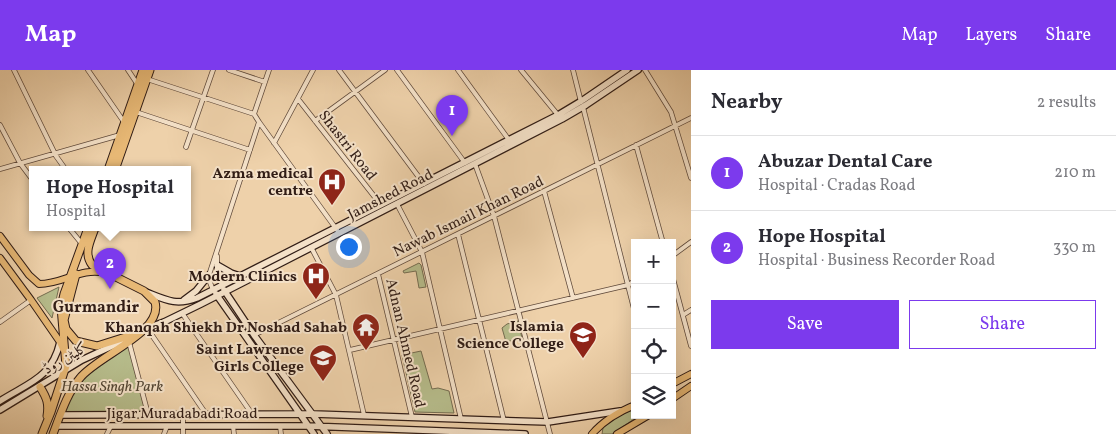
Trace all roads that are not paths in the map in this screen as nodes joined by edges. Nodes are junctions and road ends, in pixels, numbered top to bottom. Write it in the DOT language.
graph roads {
  1 [pos="14,70"];
  2 [pos="88,70"];
  3 [pos="128,70"];
  4 [pos="143,70"];
  5 [pos="150,70"];
  6 [pos="212,70"];
  7 [pos="229,70"];
  8 [pos="269,70"];
  9 [pos="313,70"];
  10 [pos="338,70"];
  11 [pos="385,70"];
  12 [pos="397,70"];
  13 [pos="458,70"];
  14 [pos="521,70"];
  15 [pos="573,70"];
  16 [pos="638,70"];
  17 [pos="644,70"];
  18 [pos="625,71"];
  19 [pos="147,79"];
  20 [pos="265,82"];
  21 [pos="138,85"];
  22 [pos="355,92"];
  23 [pos="203,97"];
  24 [pos="298,99"];
  25 [pos="582,104"];
  26 [pos="136,112"];
  27 [pos="254,114"];
  28 [pos="558,116"];
  29 [pos="691,118"];
  30 [pos="315,121"];
  31 [pos="124,122"];
  32 [pos="259,122"];
  33 [pos="0,125"];
  34 [pos="676,125"];
  35 [pos="191,131"];
  36 [pos="121,134"];
  37 [pos="509,140"];
  38 [pos="274,143"];
  39 [pos="636,145"];
  40 [pos="186,147"];
  41 [pos="250,150"];
  42 [pos="56,154"];
  43 [pos="20,163"];
  44 [pos="465,163"];
  45 [pos="475,164"];
  46 [pos="596,165"];
  47 [pos="64,166"];
  48 [pos="109,166"];
  49 [pos="116,166"];
  50 [pos="0,169"];
  51 [pos="29,175"];
  52 [pos="691,178"];
  53 [pos="424,184"];
  54 [pos="544,191"];
  55 [pos="397,204"];
  56 [pos="380,205"];
  57 [pos="494,216"];
  58 [pos="337,230"];
  59 [pos="72,231"];
  60 [pos="87,231"];
  61 [pos="93,231"];
  62 [pos="458,234"];
  63 [pos="0,236"];
  64 [pos="663,239"];
  65 [pos="691,242"];
  66 [pos="84,246"];
  67 [pos="310,247"];
  68 [pos="217,252"];
  69 [pos="422,252"];
  70 [pos="676,253"];
  71 [pos="0,258"];
  72 [pos="217,265"];
  73 [pos="109,274"];
  74 [pos="378,274"];
  75 [pos="209,275"];
  76 [pos="73,276"];
  77 [pos="241,276"];
  78 [pos="631,283"];
  79 [pos="674,284"];
  80 [pos="628,285"];
  81 [pos="223,288"];
  82 [pos="144,291"];
  83 [pos="215,293"];
  84 [pos="336,295"];
  85 [pos="631,297"];
  86 [pos="573,298"];
  87 [pos="32,300"];
  88 [pos="180,302"];
  89 [pos="64,304"];
  90 [pos="691,310"];
  91 [pos="518,311"];
  92 [pos="182,313"];
  93 [pos="683,315"];
  94 [pos="480,320"];
  95 [pos="0,322"];
  96 [pos="146,329"];
  97 [pos="440,329"];
  98 [pos="63,331"];
  99 [pos="254,335"];
  100 [pos="395,340"];
  101 [pos="60,342"];
  102 [pos="129,342"];
  103 [pos="691,346"];
  104 [pos="350,350"];
  105 [pos="65,355"];
  106 [pos="65,372"];
  107 [pos="691,374"];
  108 [pos="676,382"];
  109 [pos="691,386"];
  110 [pos="40,387"];
  111 [pos="676,396"];
  112 [pos="1,399"];
  113 [pos="631,407"];
  114 [pos="0,410"];
  115 [pos="620,411"];
  116 [pos="148,414"];
  117 [pos="182,414"];
  118 [pos="206,414"];
  119 [pos="252,414"];
  120 [pos="314,414"];
  121 [pos="61,415"];
  122 [pos="300,415"];
  123 [pos="364,415"];
  124 [pos="412,417"];
  125 [pos="461,419"];
  126 [pos="641,419"];
  127 [pos="504,421"];
  128 [pos="548,422"];
  129 [pos="56,426"];
  130 [pos="111,426"];
  131 [pos="167,426"];
  132 [pos="182,426"];
  133 [pos="233,426"];
  134 [pos="280,426"];
  135 [pos="308,426"];
  136 [pos="322,426"];
  137 [pos="43,430"];
  138 [pos="53,434"];
  139 [pos="107,434"];
  140 [pos="164,434"];
  141 [pos="183,434"];
  142 [pos="234,434"];
  143 [pos="281,434"];
  144 [pos="314,434"];
  145 [pos="327,434"];
  146 [pos="525,434"];
  147 [pos="550,434"];
  148 [pos="592,434"];
  149 [pos="617,434"];
  1 -- 42 [label="street"];
  2 -- 31 [label="street"];
  3 -- 21 [label="street"];
  4 -- 21 [label="highway"];
  5 -- 19 [label="highway"];
  6 -- 23 [label="street"];
  7 -- 20 [label="street"];
  8 -- 20 [label="street"];
  9 -- 24 [label="street"];
  10 -- 22 [label="street"];
  11 -- 22 [label="street"];
  12 -- 44 [label="street"];
  13 -- 37 [label="street"];
  14 -- 28 [label="street"];
  15 -- 25 [label="street"];
  16 -- 25 [label="main road, Jamshed Road"];
  17 -- 34 [label="street"];
  18 -- 25 [label="main road, Jamshed Road"];
  19 -- 23 [label="street"];
  19 -- 26 [label="highway"];
  20 -- 27 [label="street"];
  21 -- 31 [label="highway"];
  22 -- 30 [label="street"];
  22 -- 53 [label="street"];
  23 -- 27 [label="street"];
  23 -- 35 [label="street"];
  24 -- 30 [label="street, Shastri Road"];
  24 -- 38 [label="street"];
  25 -- 28 [label="main road, Jamshed Road"];
  25 -- 45 [label="main road, Jamshed Road"];
  25 -- 46 [label="street"];
  26 -- 35 [label="street"];
  26 -- 49 [label="highway"];
  27 -- 32 [label="street"];
  28 -- 37 [label="main road, Jamshed Road"];
  29 -- 34 [label="street, Nawab Ismail Khan Road"];
  30 -- 56 [label="street, Shastri Road"];
  31 -- 36 [label="highway"];
  32 -- 38 [label="street"];
  32 -- 41 [label="street"];
  33 -- 43 [label="street"];
  34 -- 39 [label="street, Nawab Ismail Khan Road"];
  34 -- 52 [label="street"];
  35 -- 40 [label="street"];
  35 -- 41 [label="street"];
  36 -- 42 [label="street"];
  36 -- 48 [label="highway"];
  37 -- 44 [label="main road, Jamshed Road"];
  38 -- 58 [label="street"];
  39 -- 46 [label="street, Nawab Ismail Khan Road"];
  39 -- 64 [label="street"];
  41 -- 68 [label="street"];
  42 -- 43 [label="street"];
  42 -- 47 [label="street"];
  43 -- 50 [label="street"];
  43 -- 51 [label="street"];
  44 -- 53 [label="main road, Jamshed Road"];
  45 -- 55 [label="main road, Jamshed Road"];
  45 -- 57 [label="street"];
  46 -- 54 [label="street, Nawab Ismail Khan Road"];
  46 -- 80 [label="street"];
  53 -- 56 [label="main road, Jamshed Road"];
  54 -- 57 [label="street, Nawab Ismail Khan Road"];
  54 -- 86 [label="street"];
  55 -- 58 [label="main road, Jamshed Road"];
  55 -- 69 [label="street"];
  56 -- 58 [label="main road, Jamshed Road"];
  57 -- 62 [label="street, Nawab Ismail Khan Road"];
  57 -- 91 [label="street"];
  58 -- 67 [label="main road, Jamshed Road"];
  58 -- 77 [label="main road, Jamshed Road"];
  59 -- 66 [label="street"];
  60 -- 66 [label="highway"];
  61 -- 66 [label="highway"];
  62 -- 69 [label="street, Nawab Ismail Khan Road"];
  62 -- 94 [label="street"];
  63 -- 76 [label="main road"];
  65 -- 70 [label="street"];
  66 -- 73 [label="highway"];
  66 -- 76 [label="highway"];
  67 -- 81 [label="main road, Jamshed Road"];
  67 -- 84 [label="street"];
  68 -- 72 [label="street"];
  68 -- 75 [label="street"];
  69 -- 74 [label="street, Nawab Ismail Khan Road"];
  69 -- 97 [label="street"];
  71 -- 87 [label="main road"];
  72 -- 77 [label="main road"];
  72 -- 81 [label="street"];
  73 -- 76 [label="main road"];
  73 -- 82 [label="highway"];
  74 -- 84 [label="street, Nawab Ismail Khan Road"];
  74 -- 100 [label="street, Adnan Ahmed Road"];
  75 -- 83 [label="street"];
  75 -- 88 [label="main road"];
  76 -- 89 [label="highway"];
  77 -- 81 [label="main road, Jamshed Road"];
  78 -- 80 [label="street"];
  79 -- 93 [label="street"];
  80 -- 85 [label="street"];
  80 -- 86 [label="street"];
  81 -- 83 [label="main road, Jamshed Road"];
  81 -- 99 [label="main road"];
  82 -- 88 [label="main road"];
  82 -- 96 [label="highway"];
  83 -- 88 [label="main road, Jamshed Road"];
  83 -- 92 [label="main road, Jamshed Road"];
  83 -- 122 [label="main road"];
  84 -- 99 [label="street, Nawab Ismail Khan Road"];
  84 -- 104 [label="street"];
  86 -- 91 [label="street"];
  87 -- 95 [label="street"];
  87 -- 101 [label="main road"];
  89 -- 96 [label="highway"];
  89 -- 98 [label="highway"];
  90 -- 93 [label="street"];
  91 -- 94 [label="street"];
  91 -- 128 [label="street"];
  92 -- 96 [label="main road, Jamshed Road"];
  92 -- 119 [label="street"];
  93 -- 103 [label="street"];
  94 -- 97 [label="street"];
  94 -- 127 [label="street"];
  96 -- 102 [label="highway"];
  96 -- 106 [label="main road, کلیٹن روڈ"];
  96 -- 118 [label="street"];
  97 -- 100 [label="street"];
  97 -- 125 [label="street"];
  98 -- 101 [label="main road, کلیٹن روڈ"];
  98 -- 105 [label="highway"];
  99 -- 120 [label="main road"];
  100 -- 104 [label="street"];
  100 -- 124 [label="street, Adnan Ahmed Road"];
  101 -- 105 [label="main road"];
  101 -- 112 [label="main road, کلیٹن روڈ"];
  102 -- 116 [label="street"];
  102 -- 121 [label="highway"];
  104 -- 123 [label="street"];
  105 -- 106 [label="highway"];
  106 -- 110 [label="main road, کلیٹن روڈ"];
  106 -- 137 [label="highway"];
  107 -- 108 [label="main road"];
  109 -- 111 [label="main road"];
  110 -- 114 [label="main road, کلیٹن روڈ"];
  110 -- 137 [label="highway"];
  113 -- 115 [label="main road"];
  115 -- 128 [label="main road, Jigar Muradabadi Road"];
  115 -- 148 [label="main road"];
  116 -- 117 [label="main road, Jigar Muradabadi Road"];
  116 -- 121 [label="main road, Jigar Muradabadi Road"];
  117 -- 118 [label="main road, Jigar Muradabadi Road"];
  117 -- 132 [label="street"];
  118 -- 119 [label="main road, Jigar Muradabadi Road"];
  119 -- 122 [label="main road, Jigar Muradabadi Road"];
  120 -- 122 [label="main road, Jigar Muradabadi Road"];
  120 -- 123 [label="main road, Jigar Muradabadi Road"];
  120 -- 136 [label="main road"];
  121 -- 129 [label="highway"];
  122 -- 135 [label="main road"];
  123 -- 124 [label="main road, Jigar Muradabadi Road"];
  124 -- 125 [label="main road, Jigar Muradabadi Road"];
  125 -- 127 [label="main road, Jigar Muradabadi Road"];
  126 -- 149 [label="main road"];
  127 -- 128 [label="main road, Jigar Muradabadi Road"];
  128 -- 147 [label="street"];
  129 -- 130 [label="main road, Jigar Muradabadi Road"];
  129 -- 138 [label="highway"];
  130 -- 131 [label="main road, Jigar Muradabadi Road"];
  130 -- 139 [label="street"];
  131 -- 132 [label="main road, Jigar Muradabadi Road"];
  131 -- 140 [label="street"];
  132 -- 133 [label="main road, Jigar Muradabadi Road"];
  132 -- 141 [label="street"];
  133 -- 134 [label="main road, Jigar Muradabadi Road"];
  133 -- 142 [label="street"];
  134 -- 135 [label="main road, Jigar Muradabadi Road"];
  134 -- 143 [label="street"];
  135 -- 136 [label="main road, Jigar Muradabadi Road"];
  135 -- 144 [label="main road"];
  136 -- 145 [label="main road"];
  136 -- 146 [label="main road, Jigar Muradabadi Road"];
}
